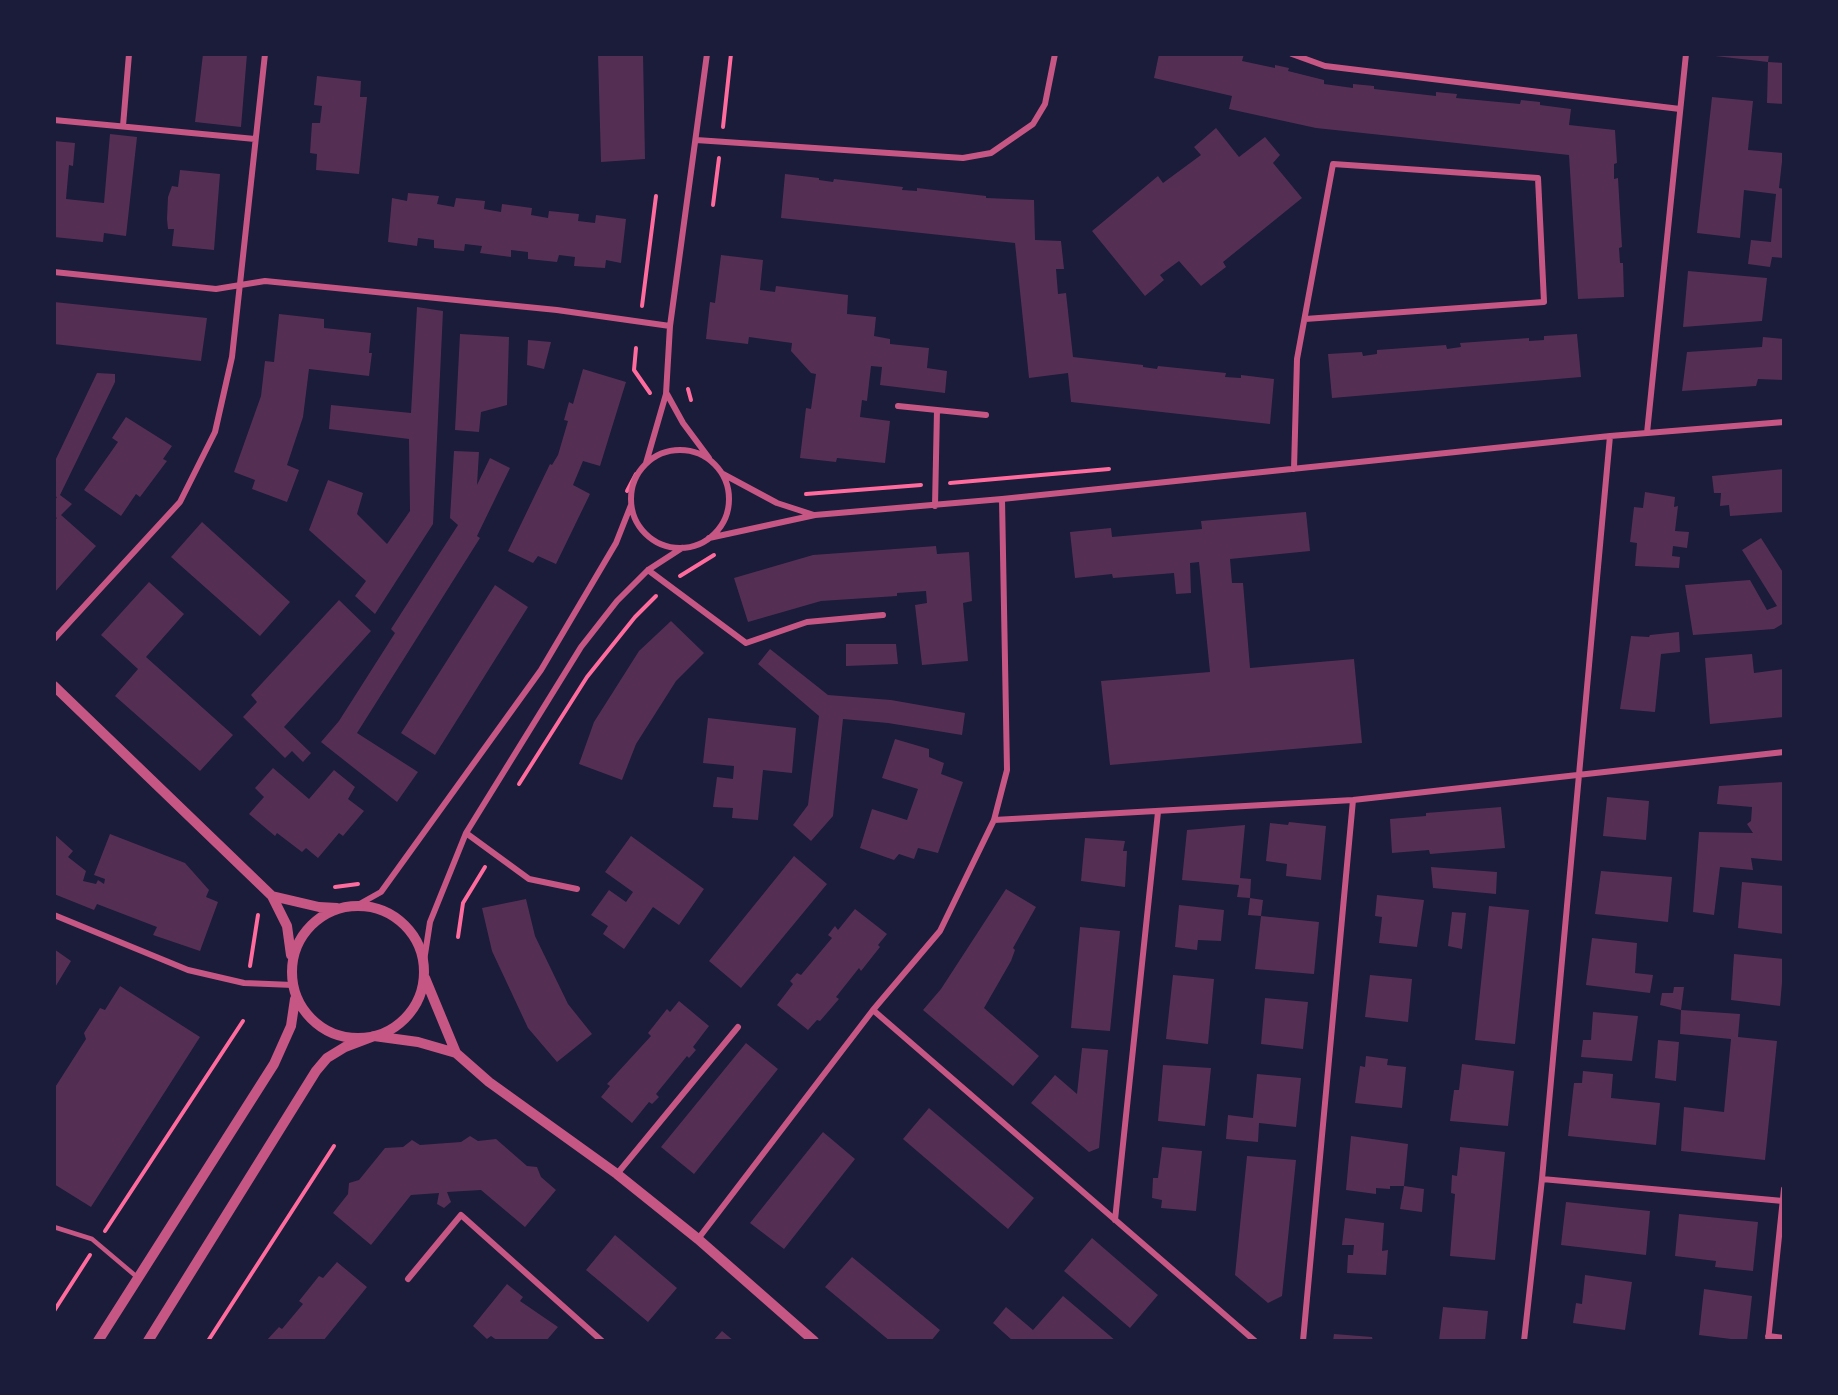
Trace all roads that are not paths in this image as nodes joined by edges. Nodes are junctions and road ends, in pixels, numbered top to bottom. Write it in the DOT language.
graph roads {
  1 [pos="129,54"];
  2 [pos="265,54"];
  3 [pos="707,54"];
  4 [pos="1055,54"];
  5 [pos="1293,54"];
  6 [pos="1686,54"];
  7 [pos="1680,109"];
  8 [pos="54,120"];
  9 [pos="123,126"];
  10 [pos="255,139"];
  11 [pos="696,140"];
  12 [pos="54,272"];
  13 [pos="241,285"];
  14 [pos="1305,319"];
  15 [pos="669,326"];
  16 [pos="666,394"];
  17 [pos="898,406"];
  18 [pos="937,410"];
  19 [pos="986,416"];
  20 [pos="1784,422"];
  21 [pos="1647,434"];
  22 [pos="1610,436"];
  23 [pos="710,460"];
  24 [pos="646,463"];
  25 [pos="1294,469"];
  26 [pos="722,473"];
  27 [pos="1002,499"];
  28 [pos="631,505"];
  29 [pos="935,506"];
  30 [pos="815,515"];
  31 [pos="709,538"];
  32 [pos="682,548"];
  33 [pos="648,570"];
  34 [pos="883,615"];
  35 [pos="54,639"];
  36 [pos="54,686"];
  37 [pos="1784,752"];
  38 [pos="1579,774"];
  39 [pos="1353,801"];
  40 [pos="1158,812"];
  41 [pos="994,820"];
  42 [pos="466,833"];
  43 [pos="577,889"];
  44 [pos="272,896"];
  45 [pos="357,906"];
  46 [pos="344,908"];
  47 [pos="54,915"];
  48 [pos="424,961"];
  49 [pos="292,970"];
  50 [pos="424,977"];
  51 [pos="294,989"];
  52 [pos="873,1010"];
  53 [pos="738,1027"];
  54 [pos="374,1036"];
  55 [pos="456,1053"];
  56 [pos="616,1174"];
  57 [pos="1542,1179"];
  58 [pos="1784,1189"];
  59 [pos="1783,1201"];
  60 [pos="1115,1220"];
  61 [pos="54,1227"];
  62 [pos="698,1239"];
  63 [pos="138,1278"];
  64 [pos="408,1279"];
  65 [pos="1784,1338"];
  66 [pos="1768,1339"];
  67 [pos="98,1341"];
  68 [pos="148,1341"];
  69 [pos="602,1341"];
  70 [pos="814,1341"];
  71 [pos="1256,1341"];
  72 [pos="1303,1341"];
  73 [pos="1524,1341"];
  1 -- 9 [label="street"];
  2 -- 10 [label="street"];
  3 -- 11 [label="street"];
  4 -- 11 [label="street"];
  5 -- 7 [label="street"];
  6 -- 7 [label="street"];
  7 -- 21 [label="street"];
  8 -- 9 [label="street"];
  9 -- 10 [label="street"];
  10 -- 13 [label="street"];
  11 -- 15 [label="street"];
  12 -- 13 [label="street"];
  13 -- 15 [label="street"];
  13 -- 35 [label="street"];
  14 -- 14 [label="street"];
  14 -- 25 [label="street"];
  15 -- 16 [label="street"];
  16 -- 23 [label="street"];
  16 -- 24 [label="street"];
  17 -- 18 [label="street"];
  18 -- 19 [label="street"];
  18 -- 29 [label="street"];
  20 -- 21 [label="street"];
  21 -- 22 [label="street"];
  22 -- 25 [label="street"];
  22 -- 38 [label="street"];
  23 -- 24 [label="street"];
  23 -- 26 [label="street"];
  24 -- 28 [label="street"];
  25 -- 27 [label="street"];
  26 -- 30 [label="street"];
  26 -- 31 [label="street"];
  27 -- 29 [label="street"];
  27 -- 41 [label="street"];
  28 -- 32 [label="street"];
  28 -- 45 [label="street"];
  29 -- 30 [label="street"];
  30 -- 31 [label="street"];
  31 -- 32 [label="street"];
  32 -- 33 [label="street"];
  33 -- 34 [label="street"];
  33 -- 42 [label="street"];
  36 -- 44 [label="street"];
  37 -- 38 [label="street"];
  38 -- 39 [label="street"];
  38 -- 57 [label="street"];
  39 -- 40 [label="street"];
  39 -- 72 [label="street"];
  40 -- 41 [label="street"];
  40 -- 60 [label="street"];
  41 -- 52 [label="street"];
  42 -- 43 [label="street"];
  42 -- 48 [label="street"];
  44 -- 46 [label="street"];
  44 -- 49 [label="street"];
  45 -- 46 [label="street"];
  45 -- 48 [label="street"];
  46 -- 49 [label="street"];
  47 -- 51 [label="street"];
  48 -- 50 [label="street"];
  49 -- 51 [label="street"];
  50 -- 54 [label="street"];
  50 -- 55 [label="street"];
  51 -- 54 [label="street"];
  51 -- 63 [label="street"];
  52 -- 60 [label="street"];
  52 -- 62 [label="street"];
  53 -- 56 [label="street"];
  54 -- 55 [label="street"];
  54 -- 68 [label="street"];
  55 -- 56 [label="street"];
  56 -- 62 [label="street"];
  57 -- 59 [label="street"];
  57 -- 73 [label="street"];
  58 -- 59 [label="street"];
  59 -- 66 [label="street"];
  60 -- 71 [label="street"];
  61 -- 63 [label="lane"];
  62 -- 70 [label="street"];
  63 -- 67 [label="street"];
  64 -- 69 [label="street"];
  65 -- 66 [label="street"];
}
